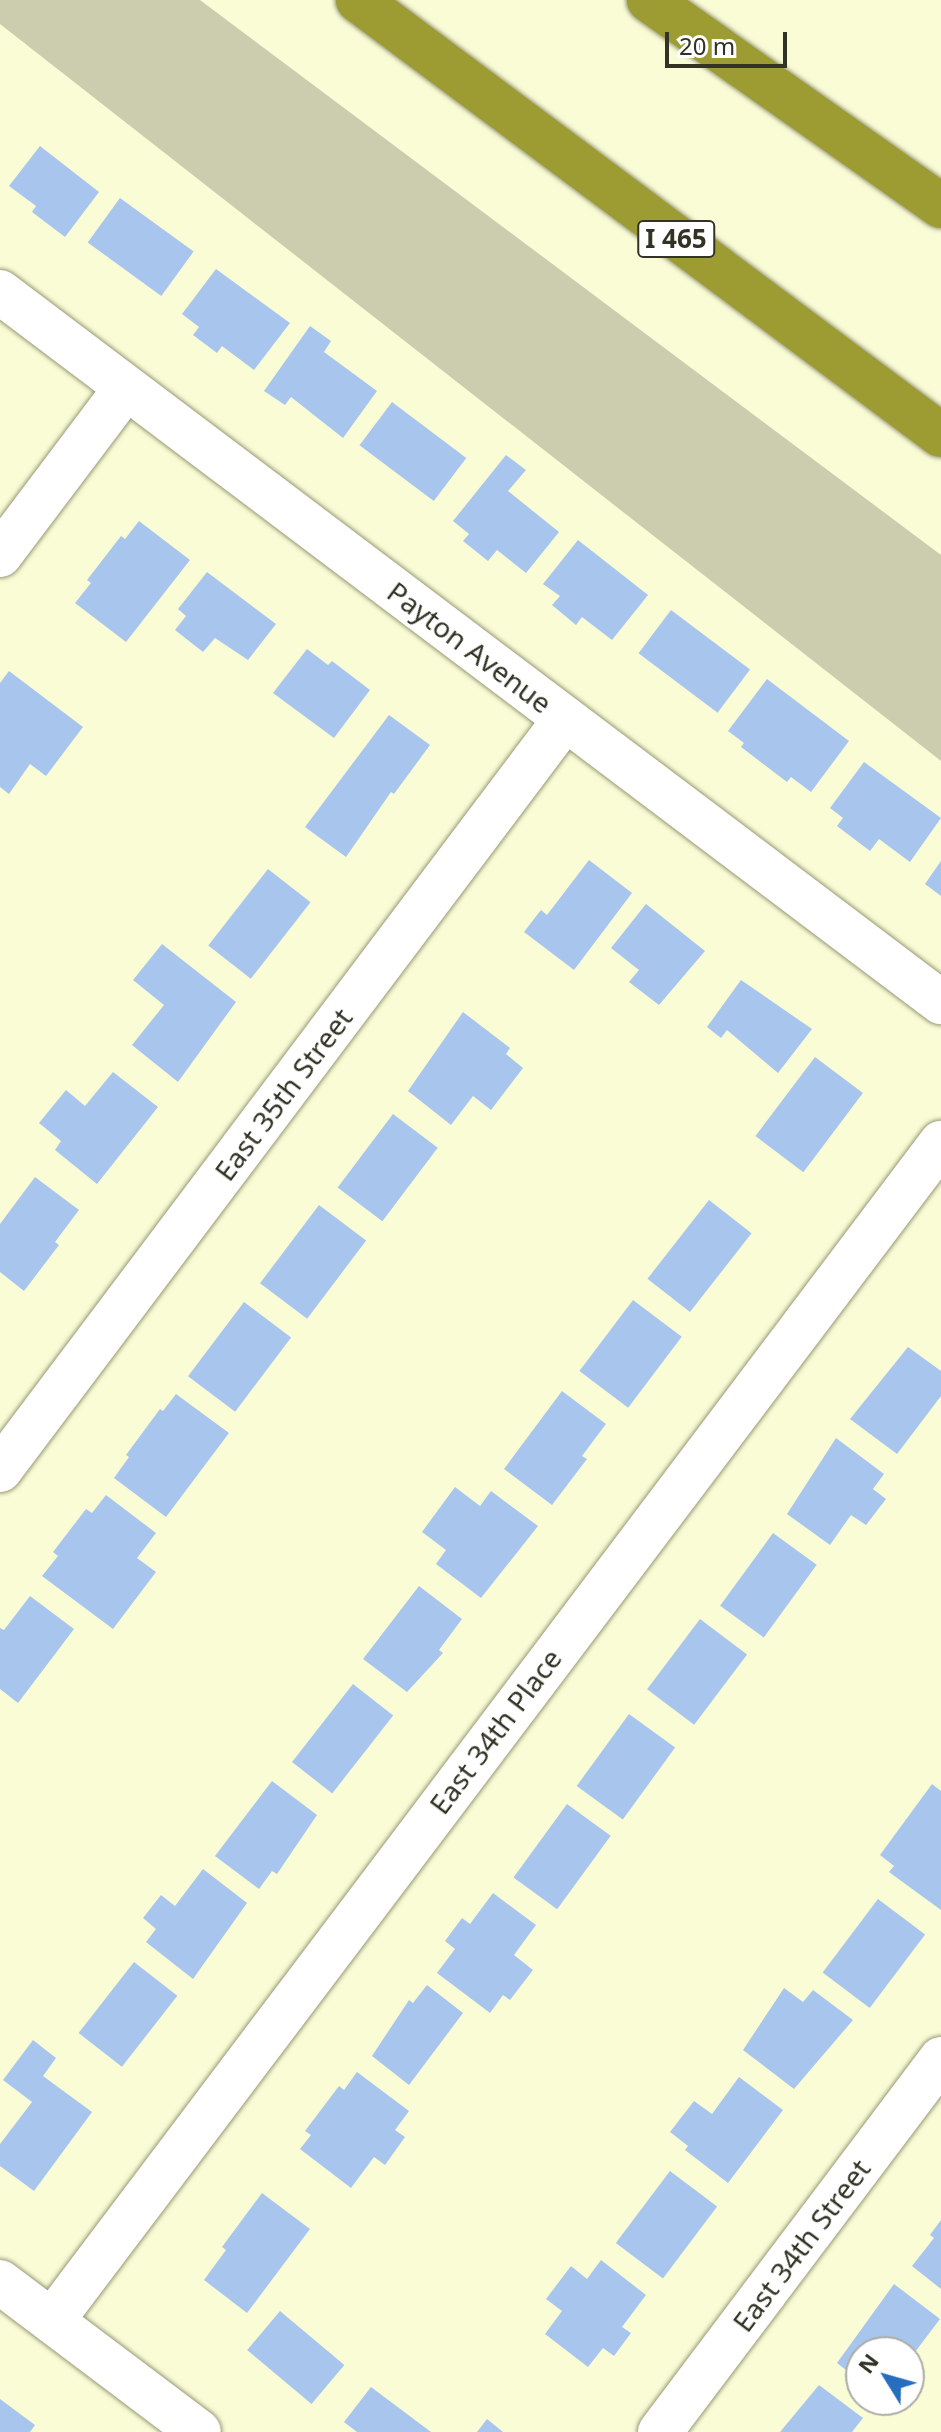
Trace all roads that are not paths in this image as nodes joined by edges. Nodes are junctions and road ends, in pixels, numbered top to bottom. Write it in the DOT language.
graph roads {
  1 [pos="358,0"];
  2 [pos="649,0"];
  3 [pos="941,206"];
  4 [pos="0,292"];
  5 [pos="126,388"];
  6 [pos="941,435"];
  7 [pos="0,555"];
  8 [pos="565,719"];
  9 [pos="941,1002"];
  10 [pos="941,1143"];
  11 [pos="0,1470"];
  12 [pos="941,2059"];
  13 [pos="0,2282"];
  14 [pos="52,2321"];
  15 [pos="199,2432"];
  16 [pos="660,2432"];
  1 -- 6 [label="highway, I 465"];
  2 -- 3 [label="highway"];
  4 -- 5 [label="street, Payton Avenue"];
  5 -- 7 [label="street"];
  5 -- 8 [label="street, Payton Avenue"];
  8 -- 9 [label="street, Payton Avenue"];
  8 -- 11 [label="street, East 35th Street"];
  10 -- 14 [label="street, East 34th Place"];
  12 -- 16 [label="street, East 34th Street"];
  13 -- 14 [label="street"];
  14 -- 15 [label="street"];
}
